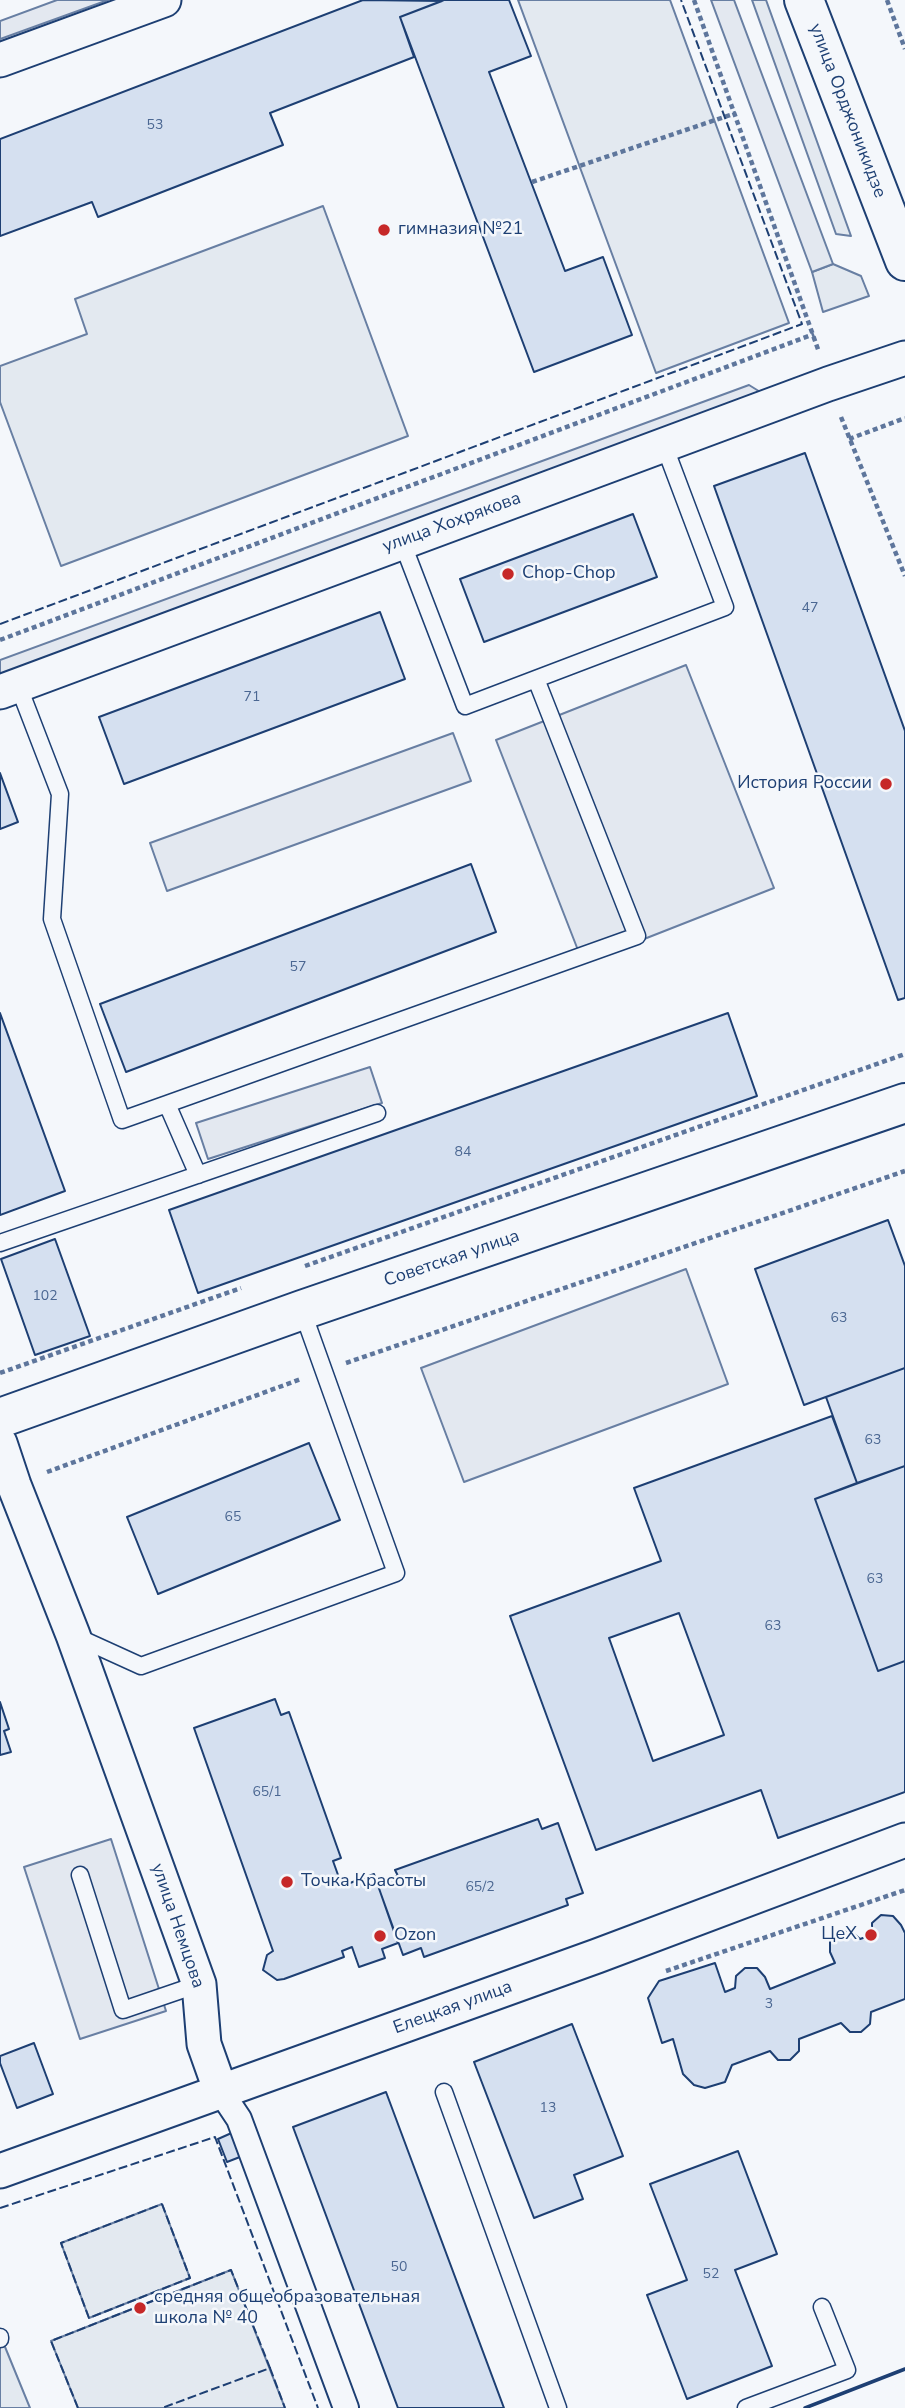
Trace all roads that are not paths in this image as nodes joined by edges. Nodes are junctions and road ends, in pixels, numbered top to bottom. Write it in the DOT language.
graph roads {
  1 [pos="164,0"];
  2 [pos="804,0"];
  3 [pos="0,60"];
  4 [pos="905,261"];
  5 [pos="905,358"];
  6 [pos="664,445"];
  7 [pos="402,542"];
  8 [pos="536,680"];
  9 [pos="9,688"];
  10 [pos="905,1103"];
  11 [pos="167,1104"];
  12 [pos="377,1113"];
  13 [pos="198,1175"];
  14 [pos="0,1243"];
  15 [pos="302,1310"];
  16 [pos="0,1418"];
  17 [pos="0,1443"];
  18 [pos="73,1635"];
  19 [pos="905,1840"];
  20 [pos="79,1875"];
  21 [pos="199,1984"];
  22 [pos="221,2092"];
  23 [pos="444,2092"];
  24 [pos="0,2171"];
  25 [pos="822,2307"];
  26 [pos="346,2408"];
  27 [pos="558,2408"];
  28 [pos="746,2408"];
  1 -- 3 [label="street"];
  2 -- 4 [label="street, улица Орджоникидзе"];
  5 -- 6 [label="street, улица Хохрякова"];
  6 -- 7 [label="street, улица Хохрякова"];
  6 -- 8 [label="lane"];
  7 -- 8 [label="lane"];
  7 -- 9 [label="street, улица Хохрякова"];
  8 -- 11 [label="lane"];
  9 -- 11 [label="lane"];
  10 -- 15 [label="street, Советская улица"];
  11 -- 13 [label="lane"];
  12 -- 13 [label="lane"];
  13 -- 14 [label="lane"];
  15 -- 16 [label="street, Советская улица"];
  15 -- 18 [label="lane"];
  17 -- 18 [label="street, улица Немцова"];
  18 -- 21 [label="street, улица Немцова"];
  19 -- 22 [label="street, Елецкая улица"];
  20 -- 21 [label="lane"];
  21 -- 22 [label="street, улица Немцова"];
  22 -- 24 [label="street, Елецкая улица"];
  22 -- 26 [label="street, улица Немцова"];
  23 -- 27 [label="lane"];
  25 -- 28 [label="lane"];
}
